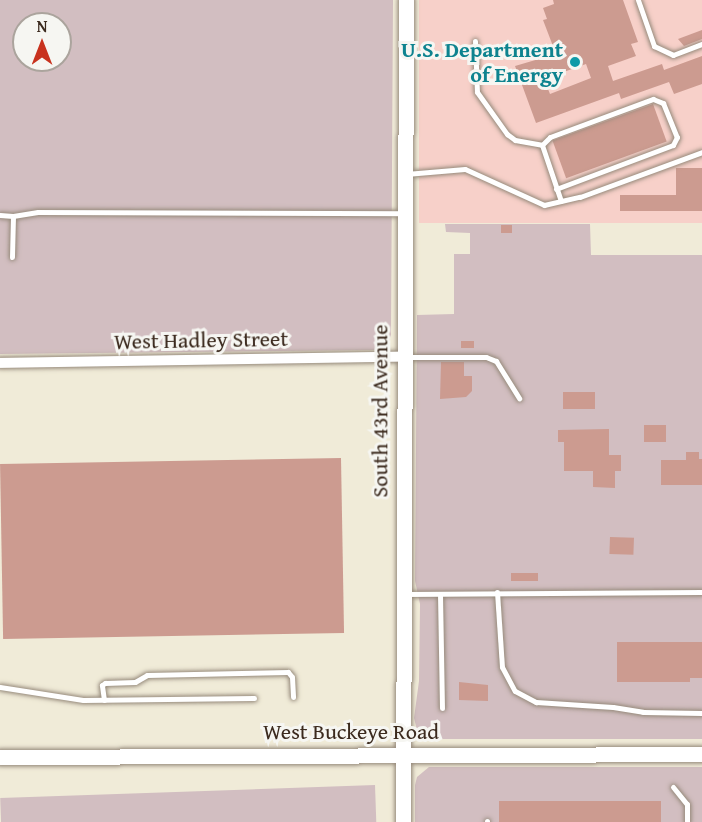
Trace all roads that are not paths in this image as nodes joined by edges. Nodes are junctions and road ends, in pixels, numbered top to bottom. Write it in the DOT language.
graph roads {
  1 [pos="406,0"];
  2 [pos="638,0"];
  3 [pos="475,41"];
  4 [pos="702,44"];
  5 [pos="542,145"];
  6 [pos="702,152"];
  7 [pos="404,174"];
  8 [pos="556,189"];
  9 [pos="561,201"];
  10 [pos="404,213"];
  11 [pos="0,216"];
  12 [pos="13,216"];
  13 [pos="12,257"];
  14 [pos="403,357"];
  15 [pos="0,363"];
  16 [pos="519,398"];
  17 [pos="497,592"];
  18 [pos="702,592"];
  19 [pos="403,594"];
  20 [pos="440,594"];
  21 [pos="0,687"];
  22 [pos="293,697"];
  23 [pos="254,698"];
  24 [pos="104,700"];
  25 [pos="442,708"];
  26 [pos="702,713"];
  27 [pos="403,754"];
  28 [pos="702,754"];
  29 [pos="0,757"];
  30 [pos="673,787"];
  31 [pos="403,822"];
  32 [pos="687,822"];
  1 -- 7 [label="main road, South 43rd Avenue"];
  2 -- 4 [label="lane"];
  3 -- 5 [label="lane"];
  5 -- 8 [label="lane"];
  5 -- 8 [label="lane"];
  6 -- 9 [label="lane"];
  7 -- 9 [label="lane"];
  7 -- 10 [label="main road, South 43rd Avenue"];
  8 -- 9 [label="lane"];
  10 -- 12 [label="lane"];
  10 -- 14 [label="main road, South 43rd Avenue"];
  11 -- 12 [label="lane"];
  12 -- 13 [label="lane"];
  14 -- 15 [label="street, West Hadley Street"];
  14 -- 16 [label="lane"];
  14 -- 19 [label="main road, South 43rd Avenue"];
  17 -- 18 [label="lane"];
  17 -- 20 [label="lane"];
  17 -- 26 [label="lane"];
  19 -- 20 [label="lane"];
  19 -- 27 [label="main road, South 43rd Avenue"];
  20 -- 25 [label="lane"];
  21 -- 24 [label="lane"];
  22 -- 24 [label="lane"];
  23 -- 24 [label="lane"];
  27 -- 28 [label="main road, West Buckeye Road"];
  27 -- 29 [label="main road, West Buckeye Road"];
  27 -- 31 [label="main road, South 43rd Avenue"];
  30 -- 32 [label="lane"];
}
